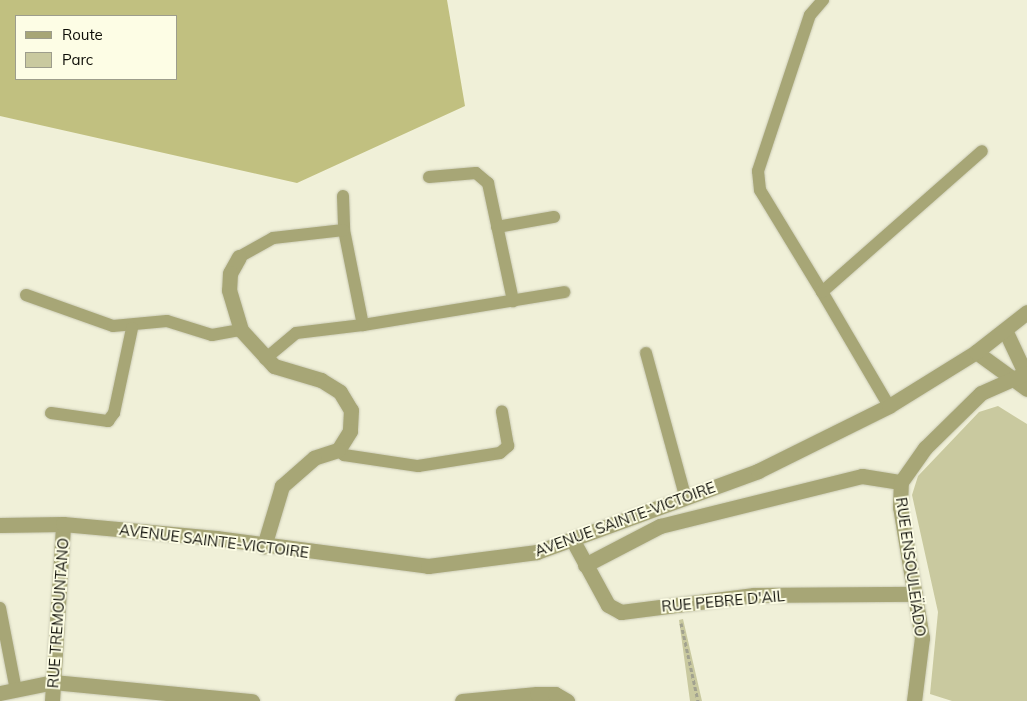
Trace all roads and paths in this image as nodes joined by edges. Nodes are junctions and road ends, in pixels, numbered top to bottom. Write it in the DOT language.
graph roads {
  1 [pos="823,0"];
  2 [pos="982,151"];
  3 [pos="429,177"];
  4 [pos="343,196"];
  5 [pos="554,217"];
  6 [pos="497,228"];
  7 [pos="344,230"];
  8 [pos="239,257"];
  9 [pos="564,292"];
  10 [pos="822,292"];
  11 [pos="26,295"];
  12 [pos="513,301"];
  13 [pos="1027,312"];
  14 [pos="363,325"];
  15 [pos="132,328"];
  16 [pos="241,330"];
  17 [pos="1006,330"];
  18 [pos="976,352"];
  19 [pos="646,353"];
  20 [pos="265,360"];
  21 [pos="1024,380"];
  22 [pos="889,406"];
  23 [pos="502,412"];
  24 [pos="51,414"];
  25 [pos="338,450"];
  26 [pos="901,482"];
  27 [pos="686,499"];
  28 [pos="64,524"];
  29 [pos="0,526"];
  30 [pos="572,539"];
  31 [pos="264,546"];
  32 [pos="585,566"];
  33 [pos="915,594"];
  34 [pos="678,605"];
  35 [pos="0,608"];
  36 [pos="53,682"];
  37 [pos="16,690"];
  38 [pos="0,693"];
  39 [pos="52,701"];
  40 [pos="252,701"];
  41 [pos="462,701"];
  42 [pos="567,701"];
  43 [pos="698,701"];
  44 [pos="914,701"];
  1 -- 10 [label="lane"];
  2 -- 10 [label="lane"];
  3 -- 6 [label="lane"];
  4 -- 7 [label="lane"];
  5 -- 6 [label="lane"];
  6 -- 12 [label="lane"];
  7 -- 8 [label="lane"];
  7 -- 14 [label="lane"];
  8 -- 16 [label="street"];
  9 -- 12 [label="lane"];
  10 -- 22 [label="lane"];
  11 -- 15 [label="lane"];
  12 -- 14 [label="lane"];
  13 -- 17 [label="street, AVENUE SAINTE-VICTOIRE"];
  14 -- 20 [label="lane"];
  15 -- 16 [label="lane"];
  15 -- 24 [label="lane"];
  16 -- 20 [label="street"];
  17 -- 18 [label="street, AVENUE SAINTE-VICTOIRE"];
  17 -- 21 [label="street"];
  18 -- 21 [label="street"];
  18 -- 22 [label="street, AVENUE SAINTE-VICTOIRE"];
  19 -- 27 [label="lane"];
  20 -- 25 [label="street"];
  21 -- 26 [label="street, RUE ENSOULEÏADO"];
  22 -- 27 [label="street, AVENUE SAINTE-VICTOIRE"];
  23 -- 25 [label="lane"];
  25 -- 31 [label="street"];
  26 -- 32 [label="street"];
  26 -- 33 [label="street, RUE ENSOULEÏADO"];
  27 -- 30 [label="street, AVENUE SAINTE-VICTOIRE"];
  28 -- 29 [label="street, AVENUE SAINTE-VICTOIRE"];
  28 -- 31 [label="street, AVENUE SAINTE-VICTOIRE"];
  28 -- 36 [label="street, RUE TREMOUNTANO"];
  30 -- 31 [label="street, AVENUE SAINTE-VICTOIRE"];
  30 -- 32 [label="street, RUE PEBRE D'AIL"];
  32 -- 34 [label="street, RUE PEBRE D'AIL"];
  33 -- 34 [label="street, RUE PEBRE D'AIL"];
  33 -- 44 [label="street, RUE ENSOULEÏADO"];
  34 -- 43 [label="path"];
  35 -- 37 [label="lane"];
  36 -- 37 [label="street"];
  36 -- 39 [label="street, RUE TREMOUNTANO"];
  36 -- 40 [label="street"];
  37 -- 38 [label="street"];
  41 -- 42 [label="street"];
}
